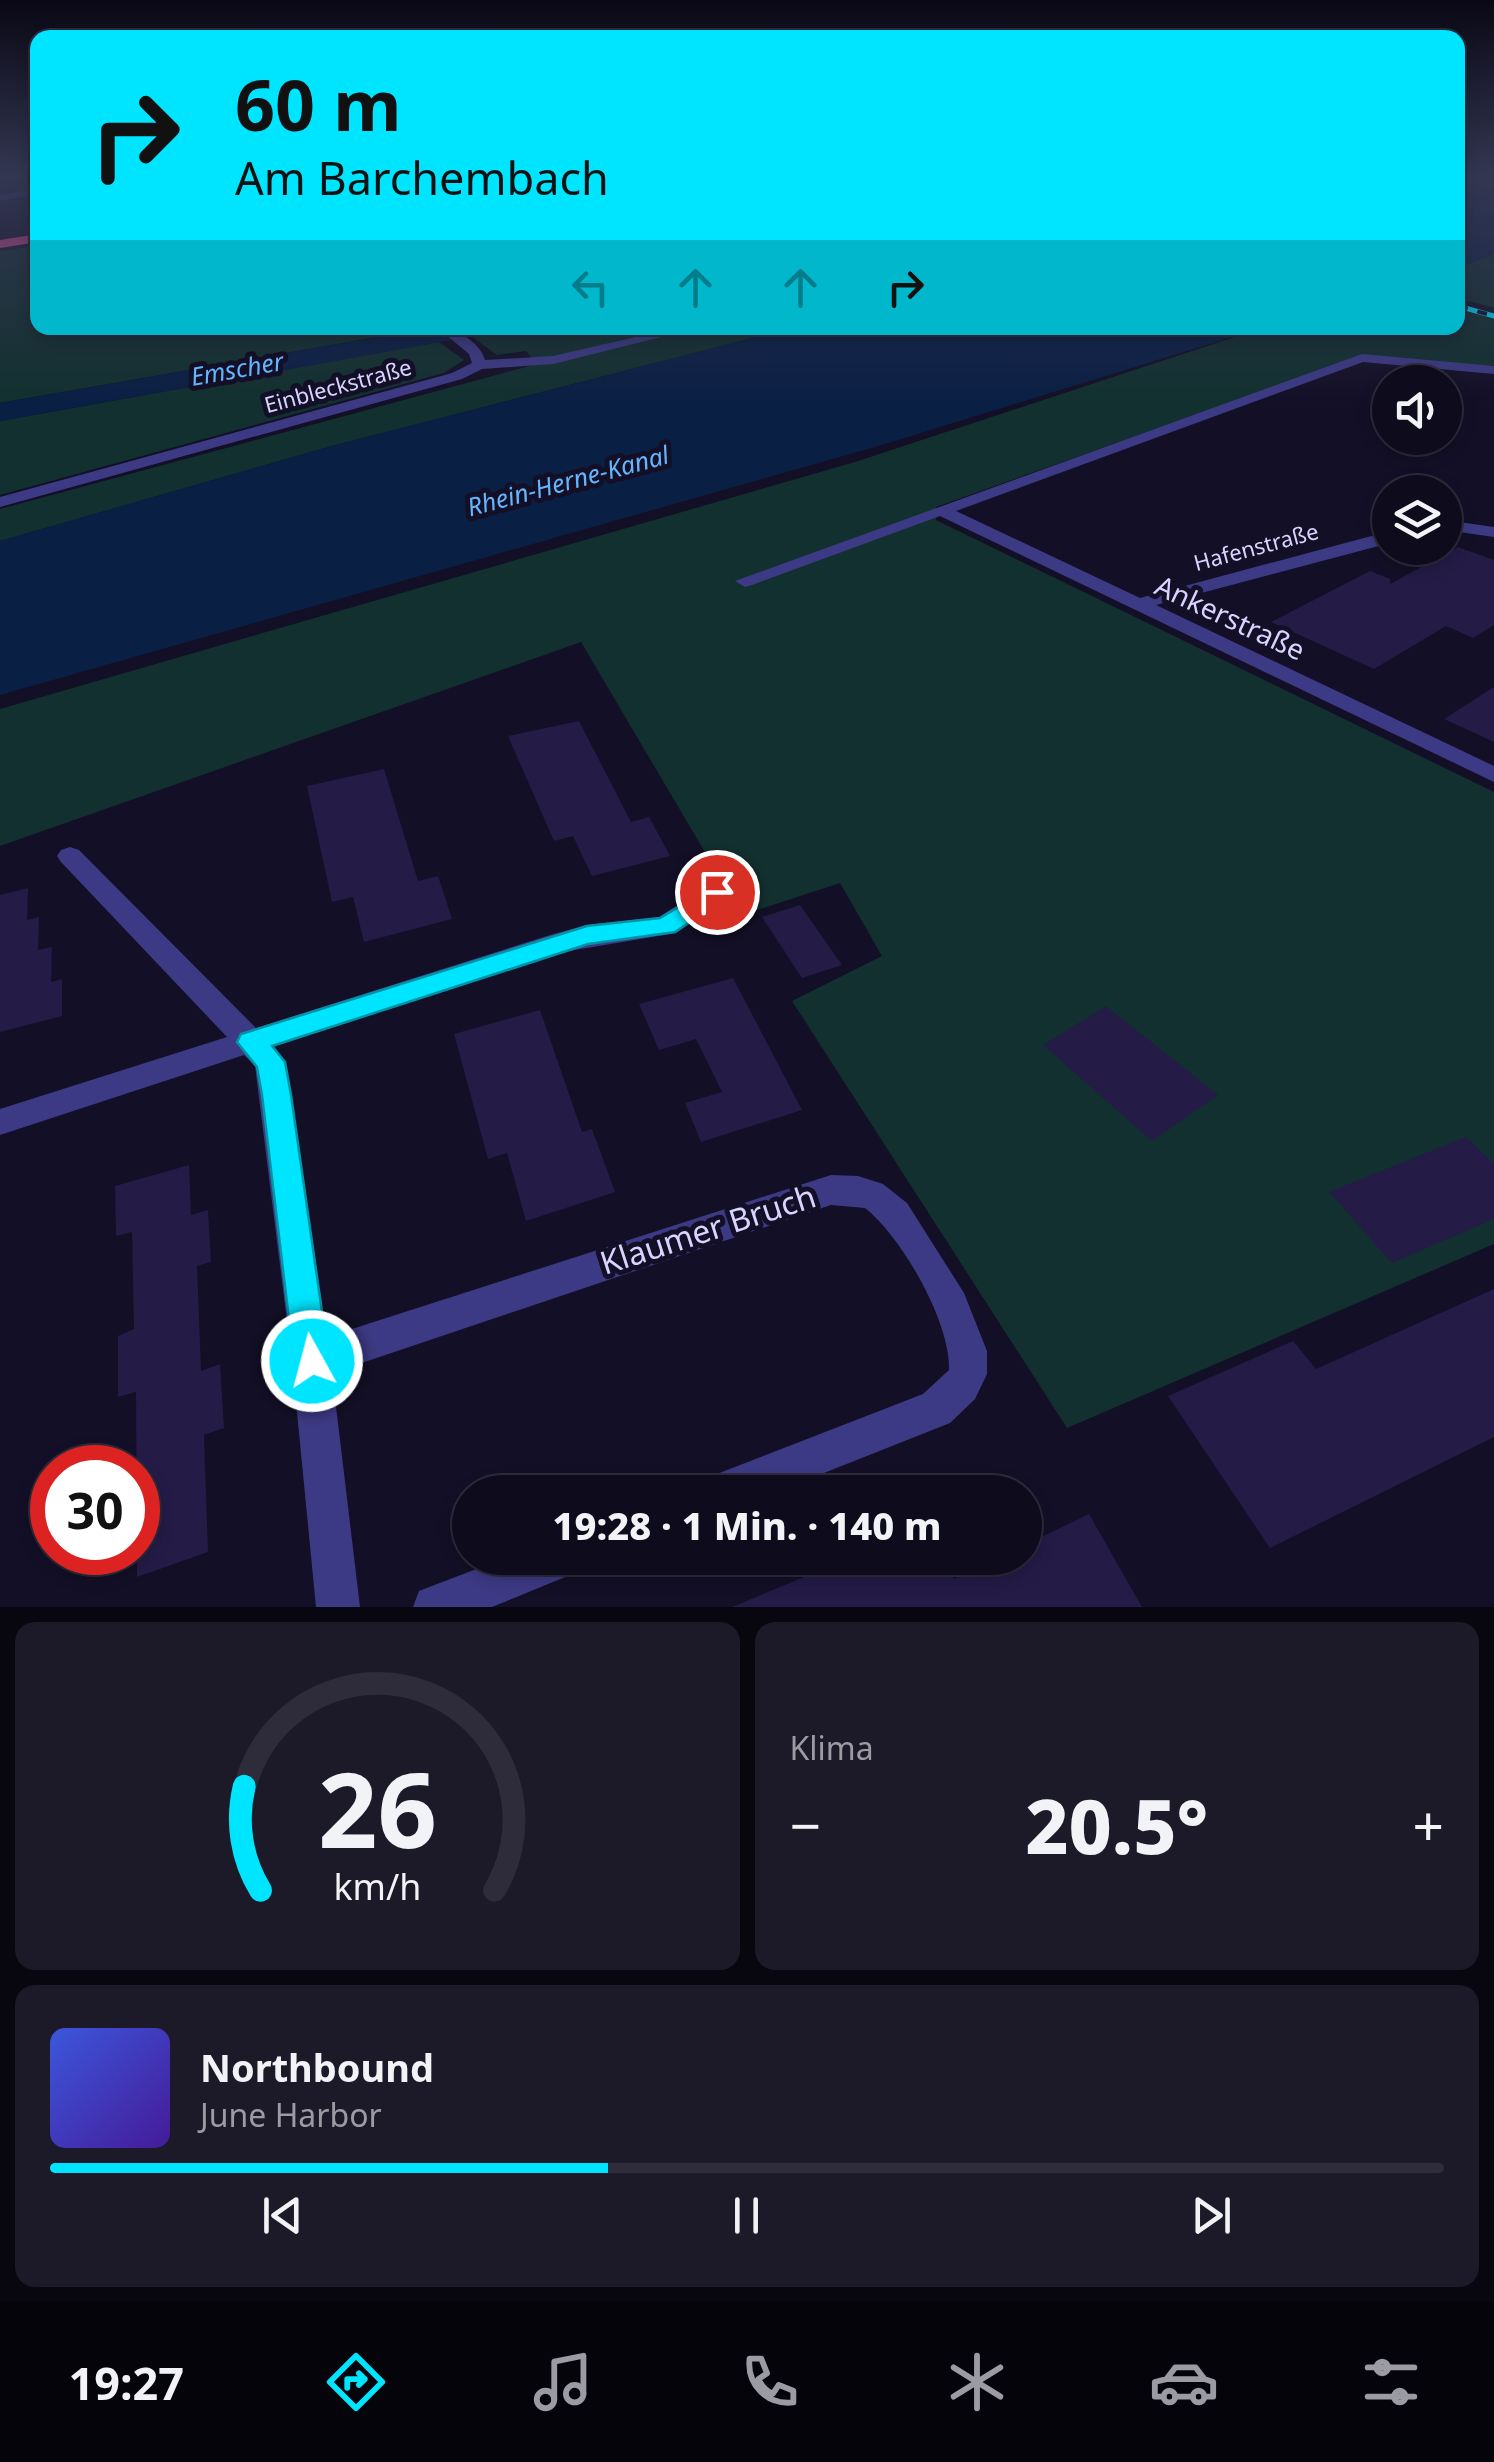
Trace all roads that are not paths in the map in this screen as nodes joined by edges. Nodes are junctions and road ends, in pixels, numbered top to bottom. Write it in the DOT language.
graph roads {
  1 [pos="453,335"];
  2 [pos="660,335"];
  3 [pos="479,365"];
  4 [pos="1494,370"];
  5 [pos="0,502"];
  6 [pos="942,510"];
  7 [pos="1462,527"];
  8 [pos="1494,532"];
  9 [pos="1372,542"];
  10 [pos="745,581"];
  11 [pos="1135,605"];
  12 [pos="1494,775"];
  13 [pos="70,856"];
  14 [pos="717,892"];
  15 [pos="251,1042"];
  16 [pos="0,1122"];
  17 [pos="312,1361"];
  18 [pos="767,1475"];
  19 [pos="517,1575"];
  20 [pos="338,1607"];
  21 [pos="435,1607"];
  1 -- 3 [label="street"];
  2 -- 3 [label="street, Einbleckstraße"];
  3 -- 5 [label="street, Einbleckstraße"];
  4 -- 6 [label="street"];
  6 -- 10 [label="street"];
  6 -- 11 [label="street, Ankerstraße"];
  7 -- 8 [label="street"];
  9 -- 11 [label="street, Hafenstraße"];
  11 -- 12 [label="street, Ankerstraße"];
  13 -- 15 [label="street"];
  14 -- 15 [label="street"];
  15 -- 16 [label="street"];
  15 -- 17 [label="street"];
  17 -- 18 [label="street, Klaumer Bruch"];
  17 -- 20 [label="street"];
  19 -- 21 [label="street"];
}
